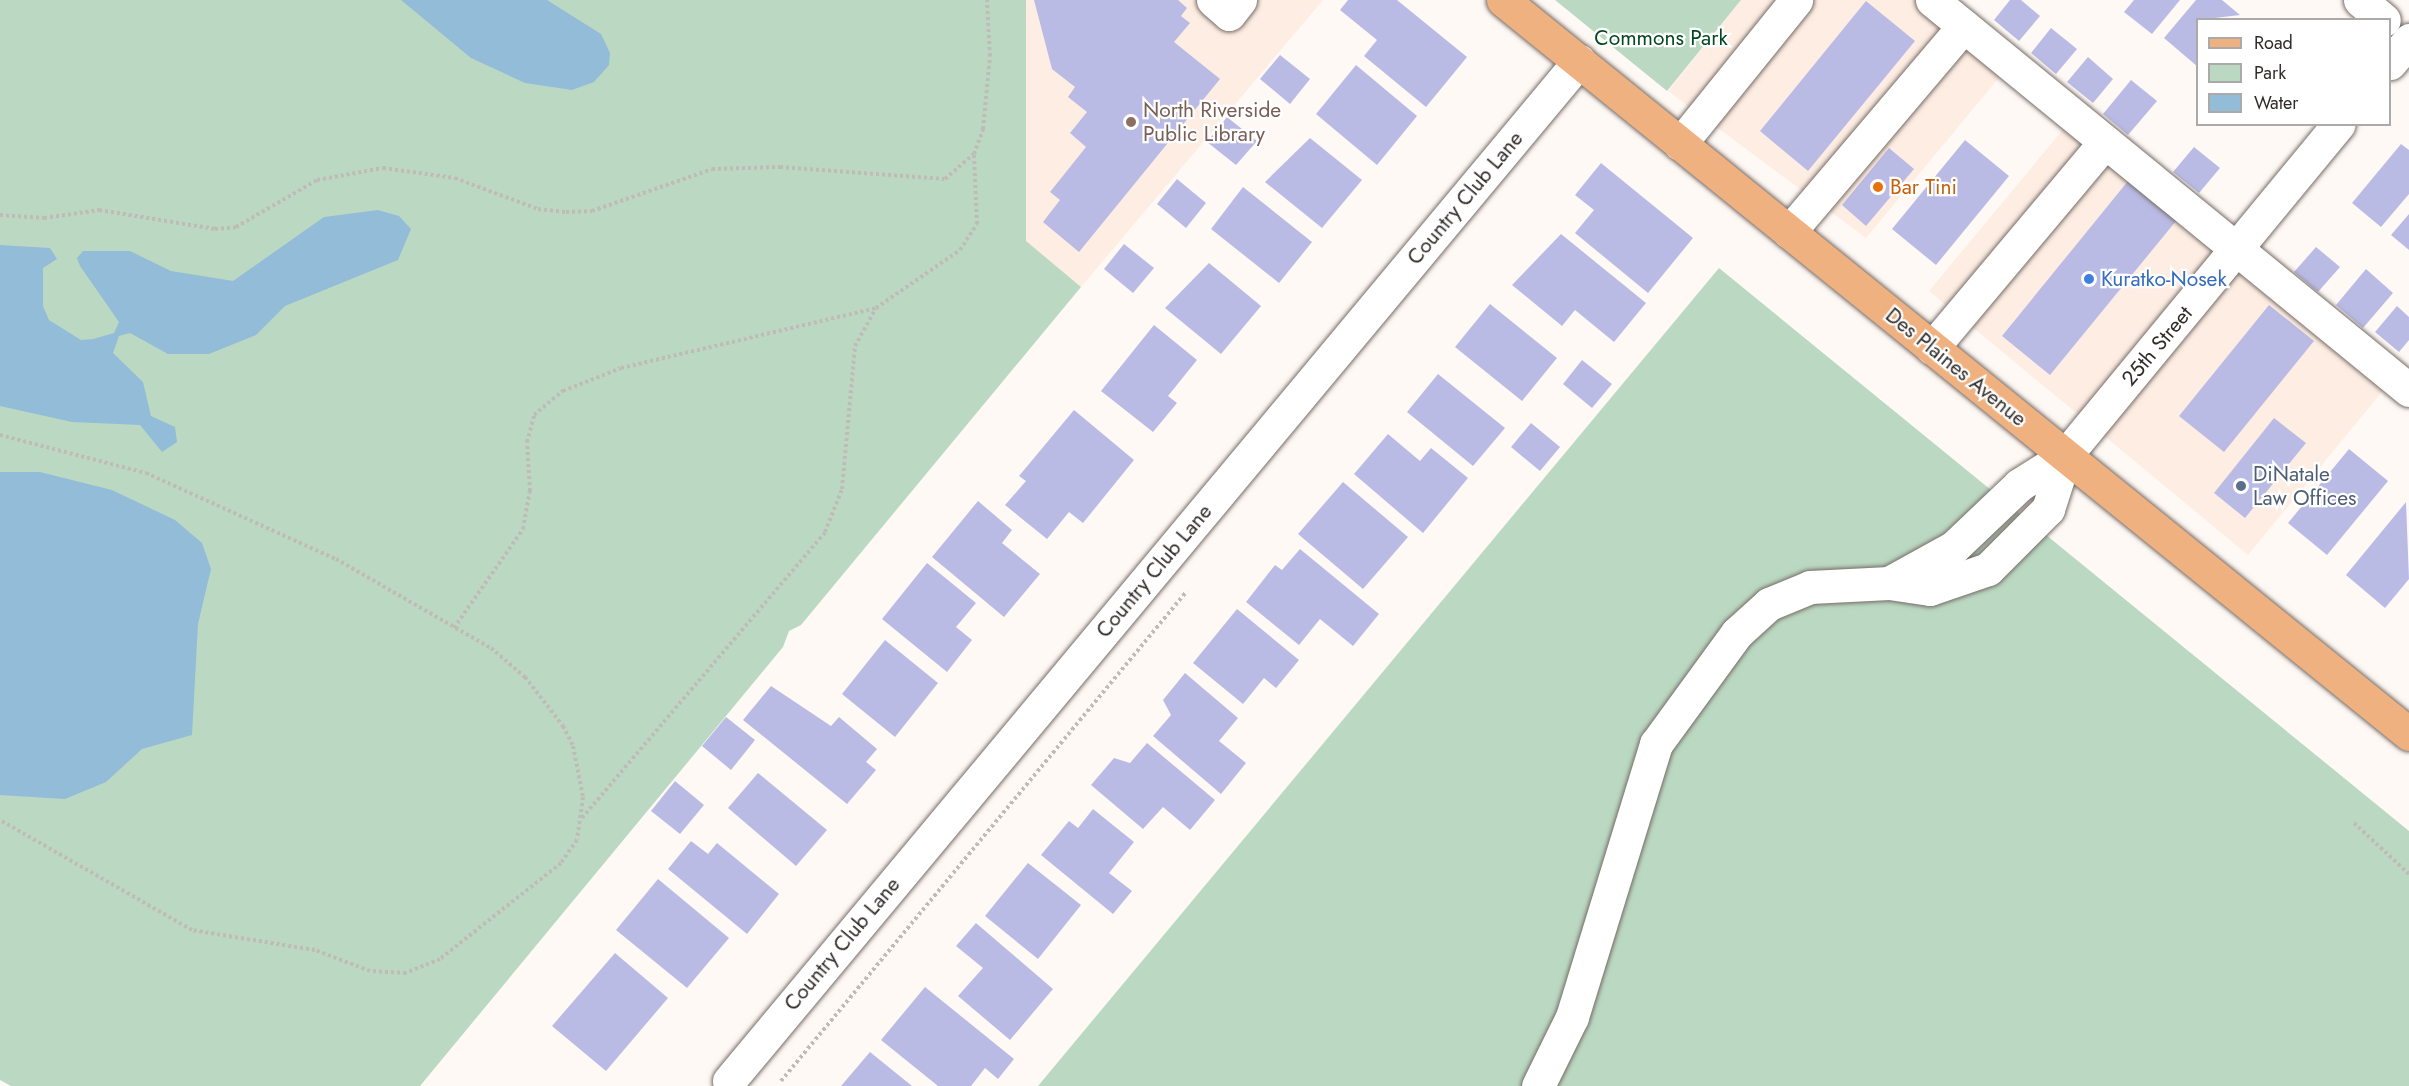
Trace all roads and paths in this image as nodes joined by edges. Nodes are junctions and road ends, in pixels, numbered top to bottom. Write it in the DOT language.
graph roads {
  1 [pos="987,0"];
  2 [pos="1213,0"];
  3 [pos="1240,0"];
  4 [pos="1503,0"];
  5 [pos="1796,0"];
  6 [pos="1932,0"];
  7 [pos="2360,0"];
  8 [pos="2382,18"];
  9 [pos="2391,25"];
  10 [pos="1964,26"];
  11 [pos="2409,40"];
  12 [pos="1579,62"];
  13 [pos="2391,62"];
  14 [pos="2337,126"];
  15 [pos="2105,142"];
  16 [pos="1680,144"];
  17 [pos="974,154"];
  18 [pos="0,215"];
  19 [pos="1789,232"];
  20 [pos="2236,250"];
  21 [pos="876,308"];
  22 [pos="1932,348"];
  23 [pos="2409,390"];
  24 [pos="0,435"];
  25 [pos="2065,456"];
  26 [pos="454,628"];
  27 [pos="2409,734"];
  28 [pos="581,818"];
  29 [pos="0,820"];
  30 [pos="2354,823"];
  31 [pos="2409,874"];
  32 [pos="729,1081"];
  33 [pos="1538,1086"];
  1 -- 17 [label="path"];
  2 -- 3 [label="street"];
  4 -- 12 [label="main road, Des Plaines Avenue"];
  5 -- 16 [label="street"];
  6 -- 10 [label="street"];
  7 -- 8 [label="street"];
  9 -- 11 [label="street"];
  10 -- 15 [label="street"];
  10 -- 19 [label="street"];
  11 -- 13 [label="street"];
  12 -- 16 [label="main road, Des Plaines Avenue"];
  12 -- 32 [label="street, Country Club Lane"];
  14 -- 20 [label="street, 25th Street"];
  15 -- 20 [label="street"];
  15 -- 22 [label="street"];
  16 -- 19 [label="main road, Des Plaines Avenue"];
  17 -- 18 [label="path"];
  17 -- 21 [label="path"];
  19 -- 22 [label="main road, Des Plaines Avenue"];
  20 -- 23 [label="street"];
  20 -- 25 [label="street, 25th Street"];
  21 -- 26 [label="path"];
  21 -- 28 [label="path"];
  22 -- 25 [label="main road, Des Plaines Avenue"];
  24 -- 26 [label="path"];
  25 -- 27 [label="main road, Des Plaines Avenue"];
  25 -- 33 [label="street"];
  26 -- 28 [label="path"];
  28 -- 29 [label="path"];
  30 -- 31 [label="path"];
}
